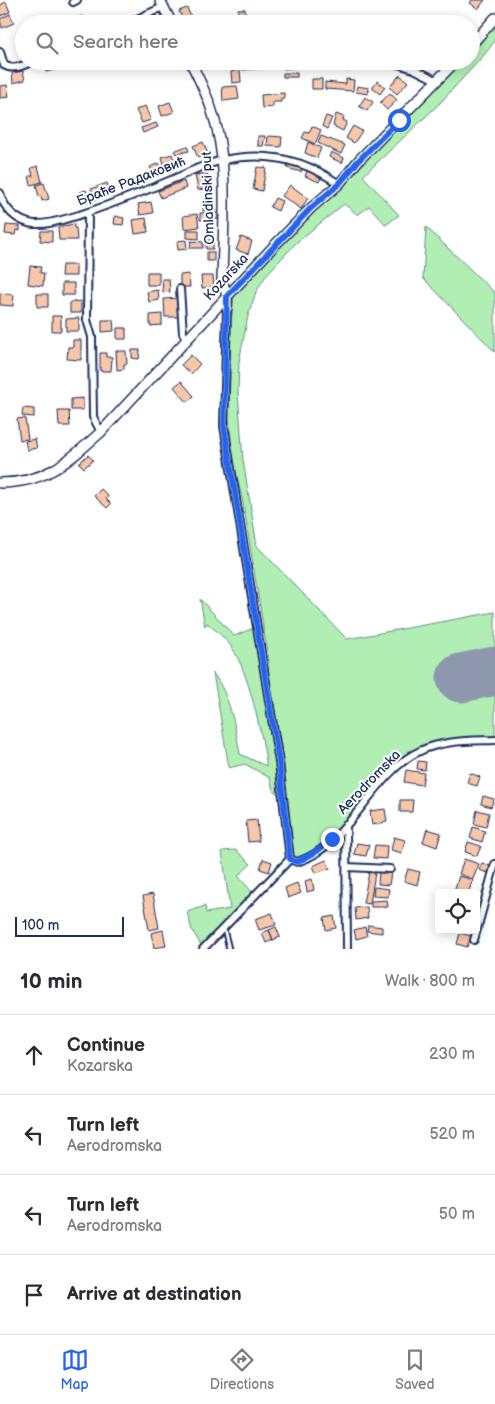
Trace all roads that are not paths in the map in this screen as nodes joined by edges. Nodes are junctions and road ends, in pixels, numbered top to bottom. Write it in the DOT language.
graph roads {
  1 [pos="162,3"];
  2 [pos="141,15"];
  3 [pos="168,15"];
  4 [pos="495,18"];
  5 [pos="480,35"];
  6 [pos="0,52"];
  7 [pos="15,68"];
  8 [pos="194,70"];
  9 [pos="416,70"];
  10 [pos="448,70"];
  11 [pos="438,81"];
  12 [pos="222,160"];
  13 [pos="339,184"];
  14 [pos="0,193"];
  15 [pos="88,212"];
  16 [pos="180,289"];
  17 [pos="227,296"];
  18 [pos="227,308"];
  19 [pos="186,339"];
  20 [pos="101,432"];
  21 [pos="0,483"];
  22 [pos="495,740"];
  23 [pos="346,824"];
  24 [pos="290,859"];
  25 [pos="495,864"];
  26 [pos="347,867"];
  27 [pos="390,869"];
  28 [pos="224,928"];
  29 [pos="474,940"];
  30 [pos="202,949"];
  31 [pos="229,949"];
  32 [pos="348,949"];
  1 -- 2 [label="street"];
  1 -- 3 [label="street"];
  4 -- 5 [label="street"];
  6 -- 7 [label="street"];
  8 -- 12 [label="street, Omladinski put"];
  9 -- 11 [label="street"];
  10 -- 11 [label="street, Kozarska"];
  11 -- 13 [label="street, Kozarska"];
  12 -- 13 [label="street, Браће Радаковић"];
  12 -- 15 [label="street, Браће Радаковић"];
  12 -- 17 [label="street, Omladinski put"];
  13 -- 17 [label="street, Kozarska"];
  14 -- 15 [label="street, Браће Радаковић"];
  15 -- 20 [label="street"];
  16 -- 19 [label="street"];
  17 -- 18 [label="street, Omladinski put"];
  17 -- 19 [label="street, Kozarska"];
  18 -- 24 [label="street"];
  19 -- 20 [label="street, Kozarska"];
  20 -- 21 [label="street, Kozarska"];
  22 -- 23 [label="street, Aerodromska"];
  23 -- 24 [label="street, Aerodromska"];
  23 -- 26 [label="street"];
  24 -- 28 [label="street"];
  25 -- 29 [label="street"];
  26 -- 27 [label="street"];
  26 -- 32 [label="street"];
  28 -- 30 [label="street"];
  28 -- 31 [label="lane"];
}
